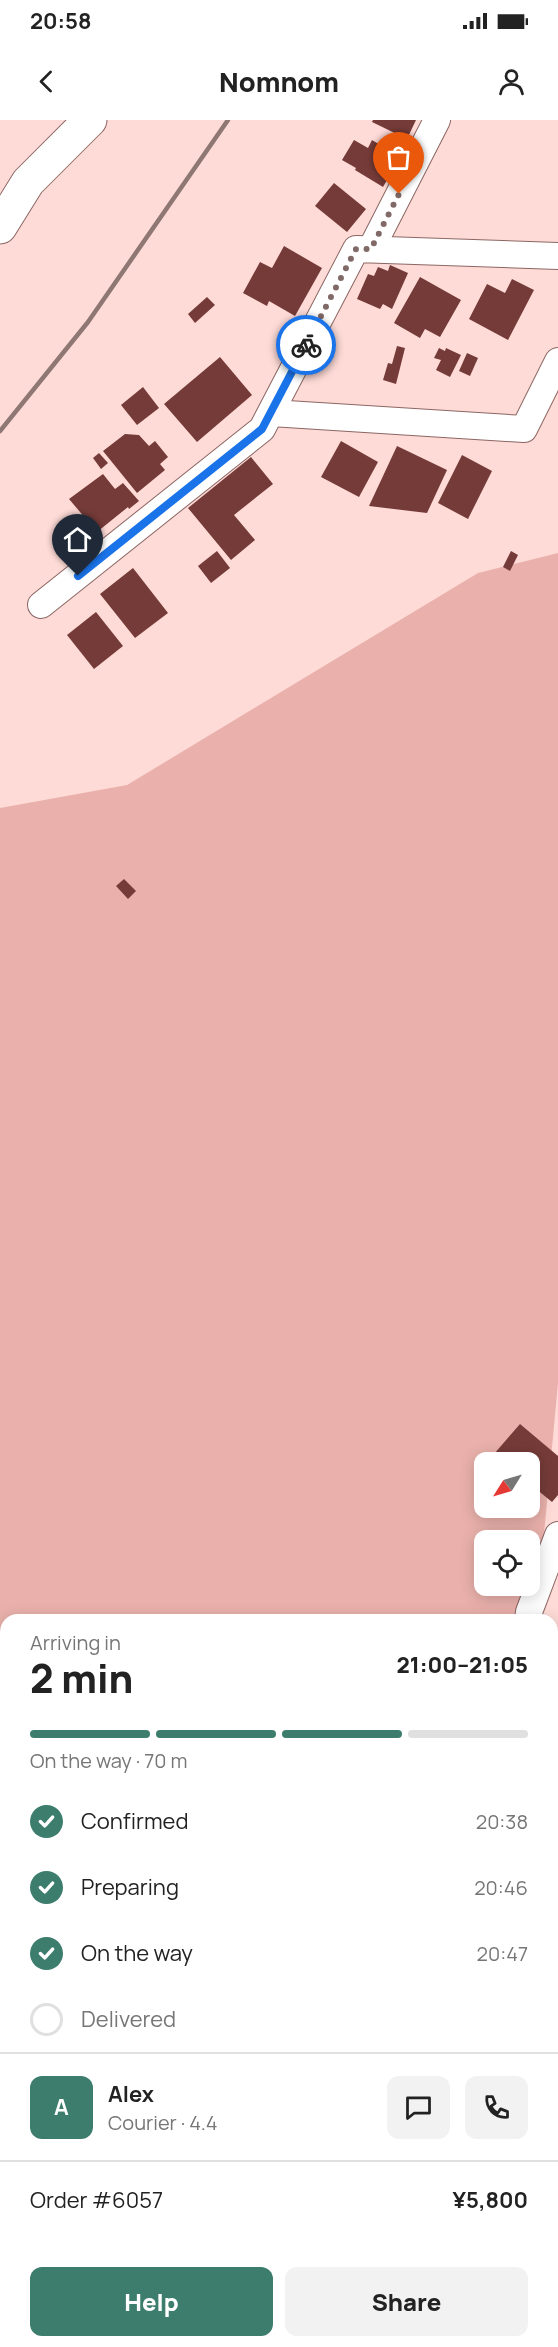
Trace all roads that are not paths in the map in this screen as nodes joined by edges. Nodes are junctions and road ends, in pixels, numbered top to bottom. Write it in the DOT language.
graph roads {
  1 [pos="90,120"];
  2 [pos="437,120"];
  3 [pos="0,227"];
  4 [pos="371,249"];
  5 [pos="558,256"];
  6 [pos="558,361"];
  7 [pos="270,413"];
  8 [pos="41,605"];
  9 [pos="558,1535"];
  10 [pos="529,1614"];
  1 -- 3 [label="main road"];
  2 -- 4 [label="street"];
  4 -- 5 [label="street"];
  4 -- 7 [label="street"];
  6 -- 7 [label="street"];
  7 -- 8 [label="street"];
  9 -- 10 [label="street"];
}
